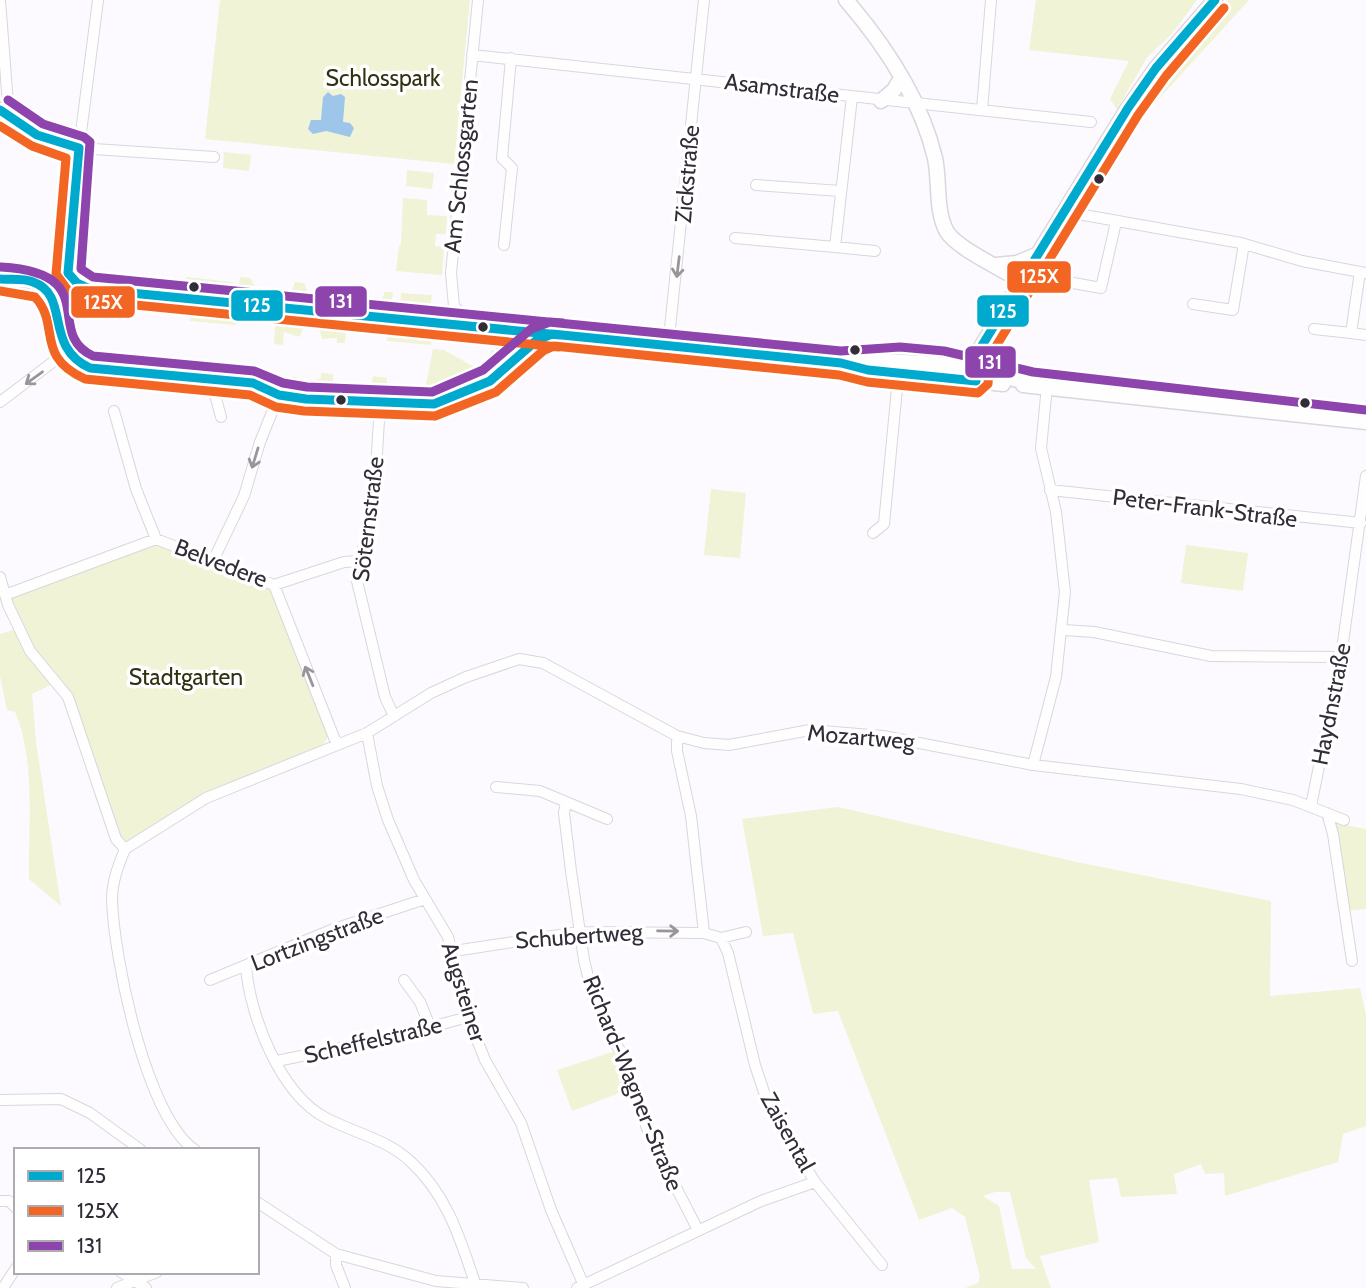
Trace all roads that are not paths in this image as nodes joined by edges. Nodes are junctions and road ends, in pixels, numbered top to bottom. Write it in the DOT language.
graph roads {
  1 [pos="0,0"];
  2 [pos="98,0"];
  3 [pos="478,0"];
  4 [pos="704,0"];
  5 [pos="846,0"];
  6 [pos="991,0"];
  7 [pos="1215,0"];
  8 [pos="472,55"];
  9 [pos="510,58"];
  10 [pos="695,77"];
  11 [pos="901,78"];
  12 [pos="852,97"];
  13 [pos="881,101"];
  14 [pos="914,104"];
  15 [pos="982,110"];
  16 [pos="4,114"];
  17 [pos="1091,122"];
  18 [pos="79,148"];
  19 [pos="214,157"];
  20 [pos="756,185"];
  21 [pos="841,191"];
  22 [pos="1067,212"];
  23 [pos="1116,222"];
  24 [pos="734,238"];
  25 [pos="1244,244"];
  26 [pos="505,245"];
  27 [pos="835,247"];
  28 [pos="875,251"];
  29 [pos="1041,253"];
  30 [pos="996,265"];
  31 [pos="68,273"];
  32 [pos="1363,273"];
  33 [pos="0,279"];
  34 [pos="1051,279"];
  35 [pos="34,282"];
  36 [pos="1023,282"];
  37 [pos="90,289"];
  38 [pos="1193,304"];
  39 [pos="59,318"];
  40 [pos="472,326"];
  41 [pos="995,326"];
  42 [pos="493,328"];
  43 [pos="1314,329"];
  44 [pos="1351,333"];
  45 [pos="552,334"];
  46 [pos="1366,335"];
  47 [pos="994,342"];
  48 [pos="668,347"];
  49 [pos="66,352"];
  50 [pos="899,365"];
  51 [pos="503,372"];
  52 [pos="977,376"];
  53 [pos="211,380"];
  54 [pos="1024,382"];
  55 [pos="1046,386"];
  56 [pos="279,395"];
  57 [pos="0,402"];
  58 [pos="380,404"];
  59 [pos="114,411"];
  60 [pos="221,417"];
  61 [pos="1366,422"];
  62 [pos="1366,476"];
  63 [pos="1050,490"];
  64 [pos="1361,523"];
  65 [pos="873,533"];
  66 [pos="156,539"];
  67 [pos="213,561"];
  68 [pos="359,561"];
  69 [pos="0,577"];
  70 [pos="274,585"];
  71 [pos="5,595"];
  72 [pos="1064,630"];
  73 [pos="1341,657"];
  74 [pos="393,714"];
  75 [pos="367,733"];
  76 [pos="677,736"];
  77 [pos="340,744"];
  78 [pos="1033,765"];
  79 [pos="496,787"];
  80 [pos="566,802"];
  81 [pos="1311,806"];
  82 [pos="1327,813"];
  83 [pos="607,819"];
  84 [pos="1344,820"];
  85 [pos="125,849"];
  86 [pos="425,899"];
  87 [pos="579,932"];
  88 [pos="746,932"];
  89 [pos="705,933"];
  90 [pos="721,938"];
  91 [pos="454,951"];
  92 [pos="1352,961"];
  93 [pos="246,967"];
  94 [pos="404,979"];
  95 [pos="210,980"];
  96 [pos="468,1017"];
  97 [pos="431,1029"];
  98 [pos="276,1061"];
  99 [pos="0,1100"];
  100 [pos="138,1148"];
  101 [pos="192,1148"];
  102 [pos="816,1182"];
  103 [pos="259,1203"];
  104 [pos="698,1230"];
  105 [pos="336,1254"];
  106 [pos="883,1265"];
  107 [pos="14,1271"];
  108 [pos="124,1274"];
  109 [pos="152,1274"];
  110 [pos="136,1281"];
  111 [pos="475,1283"];
  112 [pos="457,1285"];
  113 [pos="582,1287"];
  114 [pos="2,1288"];
  115 [pos="117,1288"];
  116 [pos="146,1288"];
  117 [pos="345,1288"];
  118 [pos="523,1288"];
  1 -- 16 [label="street"];
  2 -- 18 [label="street"];
  3 -- 8 [label="street, Am Schlossgarten"];
  4 -- 10 [label="street, Zickstraße"];
  5 -- 11 [label="main road"];
  6 -- 15 [label="street"];
  7 -- 22 [label="main road"];
  8 -- 9 [label="street, Asamstraße"];
  8 -- 40 [label="street, Am Schlossgarten"];
  9 -- 10 [label="street, Asamstraße"];
  9 -- 26 [label="street"];
  10 -- 12 [label="street, Asamstraße"];
  10 -- 48 [label="street, Zickstraße, one-way"];
  11 -- 13 [label="main road"];
  11 -- 14 [label="main road"];
  12 -- 13 [label="street, Asamstraße"];
  12 -- 21 [label="street"];
  13 -- 14 [label="street, Asamstraße"];
  14 -- 15 [label="street, Asamstraße"];
  14 -- 30 [label="main road"];
  15 -- 17 [label="street, Asamstraße"];
  16 -- 18 [label="main road"];
  18 -- 19 [label="street"];
  18 -- 31 [label="main road"];
  20 -- 21 [label="street"];
  21 -- 27 [label="street"];
  22 -- 23 [label="street"];
  22 -- 29 [label="main road"];
  23 -- 25 [label="street"];
  23 -- 34 [label="street"];
  24 -- 27 [label="street"];
  25 -- 32 [label="street"];
  25 -- 38 [label="street"];
  27 -- 28 [label="street"];
  29 -- 30 [label="main road"];
  29 -- 36 [label="main road"];
  30 -- 36 [label="main road"];
  31 -- 35 [label="main road"];
  31 -- 37 [label="main road"];
  32 -- 44 [label="street"];
  33 -- 35 [label="main road"];
  35 -- 39 [label="main road"];
  36 -- 41 [label="main road"];
  37 -- 39 [label="main road"];
  37 -- 40 [label="main road"];
  39 -- 49 [label="main road"];
  40 -- 42 [label="main road"];
  41 -- 47 [label="main road"];
  41 -- 52 [label="main road"];
  42 -- 45 [label="main road"];
  42 -- 51 [label="main road"];
  43 -- 44 [label="street"];
  44 -- 46 [label="street"];
  45 -- 48 [label="main road"];
  45 -- 51 [label="main road"];
  47 -- 52 [label="main road"];
  47 -- 54 [label="main road"];
  48 -- 50 [label="main road"];
  49 -- 53 [label="main road"];
  49 -- 57 [label="street, one-way"];
  50 -- 52 [label="main road"];
  50 -- 65 [label="street"];
  51 -- 58 [label="main road"];
  52 -- 54 [label="main road"];
  53 -- 56 [label="main road"];
  53 -- 60 [label="street"];
  54 -- 55 [label="main road"];
  55 -- 61 [label="main road"];
  55 -- 63 [label="street"];
  56 -- 58 [label="main road"];
  56 -- 67 [label="street, one-way"];
  58 -- 68 [label="street, Söternstraße"];
  59 -- 66 [label="street"];
  62 -- 64 [label="street, Haydnstraße"];
  63 -- 64 [label="street, Peter-Frank-Straße"];
  63 -- 72 [label="street"];
  64 -- 73 [label="street, Haydnstraße"];
  66 -- 67 [label="street, Belvedere"];
  66 -- 71 [label="street, Belvedere"];
  67 -- 70 [label="street, Belvedere"];
  68 -- 70 [label="street, Belvedere"];
  68 -- 74 [label="street, Söternstraße"];
  69 -- 71 [label="street"];
  77 -- 70 [label="street, one-way"];
  71 -- 85 [label="street"];
  72 -- 73 [label="street"];
  72 -- 78 [label="street"];
  73 -- 81 [label="street, Haydnstraße"];
  74 -- 75 [label="street, Mozartweg"];
  74 -- 76 [label="street, Mozartweg"];
  75 -- 77 [label="street, Mozartweg"];
  75 -- 86 [label="street, Augsteiner"];
  76 -- 78 [label="street, Mozartweg"];
  76 -- 89 [label="street"];
  77 -- 85 [label="street, Mozartweg"];
  78 -- 81 [label="street, Mozartweg"];
  79 -- 80 [label="street"];
  80 -- 83 [label="street"];
  80 -- 87 [label="street, Richard-Wagner-Straße"];
  81 -- 82 [label="street, Mozartweg"];
  82 -- 84 [label="street, Mozartweg"];
  82 -- 92 [label="street"];
  85 -- 101 [label="street"];
  86 -- 91 [label="street, Augsteiner"];
  86 -- 93 [label="street, Lortzingstraße"];
  87 -- 89 [label="street, Schubertweg, one-way"];
  87 -- 91 [label="street, Schubertweg"];
  87 -- 104 [label="street, Richard-Wagner-Straße"];
  88 -- 90 [label="street"];
  89 -- 90 [label="street"];
  90 -- 102 [label="street, Zaisental"];
  91 -- 96 [label="street, Augsteiner"];
  93 -- 95 [label="street, Lortzingstraße"];
  93 -- 98 [label="street"];
  94 -- 97 [label="street"];
  96 -- 97 [label="street, Scheffelstraße"];
  96 -- 113 [label="street, Augsteiner"];
  97 -- 98 [label="street, Scheffelstraße"];
  98 -- 111 [label="street"];
  99 -- 100 [label="street"];
  102 -- 104 [label="street"];
  102 -- 106 [label="street, Zaisental"];
  103 -- 105 [label="street"];
  104 -- 113 [label="street"];
  105 -- 112 [label="street"];
  105 -- 117 [label="street"];
  107 -- 114 [label="street"];
  108 -- 110 [label="street"];
  109 -- 110 [label="street"];
  110 -- 115 [label="street"];
  110 -- 116 [label="street"];
  111 -- 112 [label="street"];
  111 -- 118 [label="street"];
}
